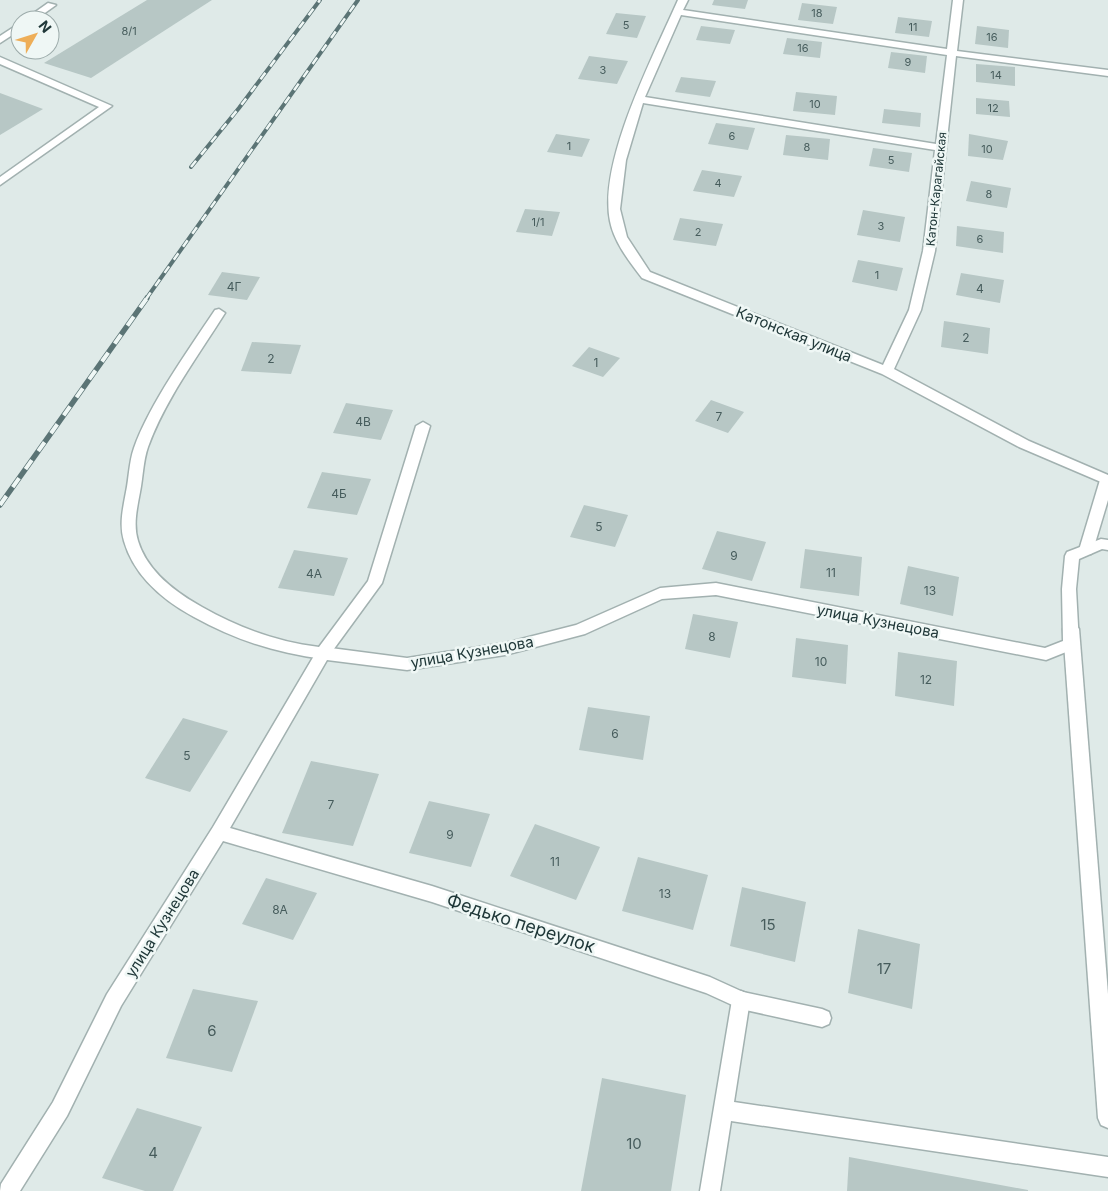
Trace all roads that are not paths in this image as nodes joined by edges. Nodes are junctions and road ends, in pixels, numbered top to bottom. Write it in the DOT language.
graph roads {
  1 [pos="683,0"];
  2 [pos="958,0"];
  3 [pos="51,5"];
  4 [pos="44,10"];
  5 [pos="678,12"];
  6 [pos="953,53"];
  7 [pos="0,60"];
  8 [pos="1108,73"];
  9 [pos="639,99"];
  10 [pos="940,148"];
  11 [pos="0,182"];
  12 [pos="219,313"];
  13 [pos="887,371"];
  14 [pos="423,426"];
  15 [pos="1108,480"];
  16 [pos="1108,545"];
  17 [pos="1086,550"];
  18 [pos="1070,626"];
  19 [pos="323,653"];
  20 [pos="219,832"];
  21 [pos="741,1000"];
  22 [pos="822,1018"];
  23 [pos="724,1110"];
  24 [pos="1108,1118"];
  25 [pos="1108,1167"];
  26 [pos="8,1191"];
  27 [pos="710,1191"];
  1 -- 5 [label="street, Катонская улица"];
  2 -- 6 [label="street, Катон-Карагайская"];
  3 -- 4 [label="street"];
  5 -- 6 [label="street"];
  5 -- 9 [label="street, Катонская улица"];
  6 -- 8 [label="street"];
  6 -- 10 [label="street, Катон-Карагайская"];
  7 -- 11 [label="street"];
  9 -- 10 [label="street"];
  9 -- 13 [label="street, Катонская улица"];
  10 -- 13 [label="street, Катон-Карагайская"];
  12 -- 19 [label="street"];
  13 -- 15 [label="street, Катонская улица"];
  14 -- 19 [label="street"];
  15 -- 17 [label="street"];
  16 -- 17 [label="street"];
  17 -- 18 [label="street, улица Кузнецова"];
  18 -- 19 [label="street, улица Кузнецова"];
  18 -- 24 [label="street"];
  19 -- 20 [label="street, улица Кузнецова"];
  20 -- 21 [label="street, Федько переулок"];
  20 -- 26 [label="street, улица Кузнецова"];
  21 -- 22 [label="street, Федько переулок"];
  21 -- 23 [label="street"];
  23 -- 25 [label="street"];
  23 -- 27 [label="street"];
}
